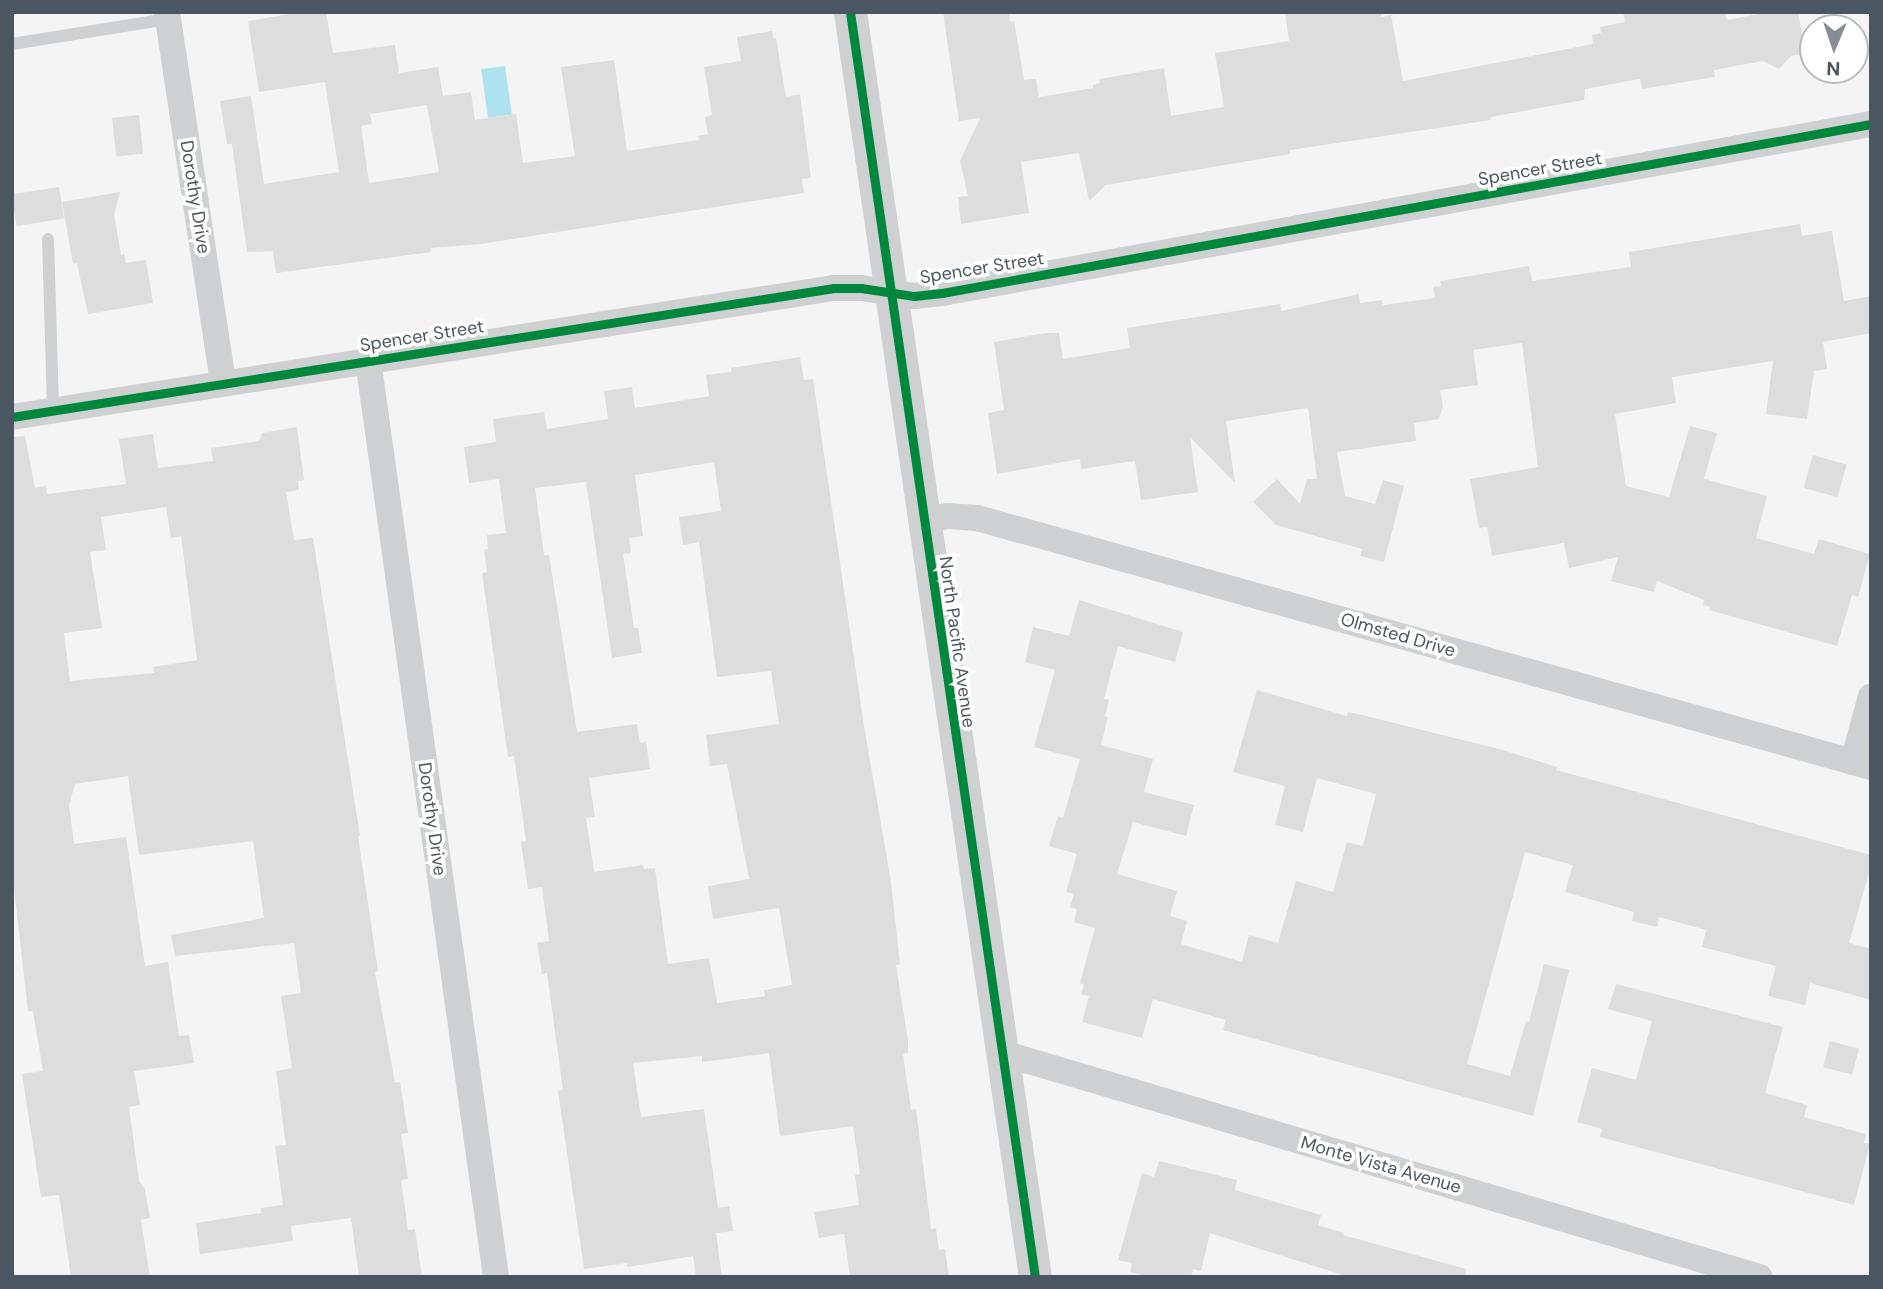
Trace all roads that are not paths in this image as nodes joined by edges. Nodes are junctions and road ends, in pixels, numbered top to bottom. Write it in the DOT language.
graph roads {
  1 [pos="850,12"];
  2 [pos="167,15"];
  3 [pos="12,44"];
  4 [pos="1871,124"];
  5 [pos="48,239"];
  6 [pos="891,293"];
  7 [pos="368,360"];
  8 [pos="223,382"];
  9 [pos="53,410"];
  10 [pos="12,417"];
  11 [pos="923,520"];
  12 [pos="1871,696"];
  13 [pos="1862,764"];
  14 [pos="1002,1053"];
  15 [pos="496,1277"];
  16 [pos="1035,1277"];
  17 [pos="1760,1277"];
  1 -- 6 [label="street, North Pacific Avenue"];
  2 -- 3 [label="lane"];
  2 -- 8 [label="street, Dorothy Drive"];
  4 -- 6 [label="street, Spencer Street"];
  5 -- 9 [label="lane"];
  6 -- 7 [label="street, Spencer Street"];
  6 -- 11 [label="street, North Pacific Avenue"];
  7 -- 8 [label="street, Spencer Street"];
  7 -- 15 [label="street, Dorothy Drive"];
  8 -- 9 [label="street, Spencer Street"];
  9 -- 10 [label="street, Spencer Street"];
  11 -- 13 [label="street, Olmsted Drive"];
  11 -- 14 [label="street, North Pacific Avenue"];
  12 -- 13 [label="street"];
  14 -- 16 [label="street, North Pacific Avenue"];
  14 -- 17 [label="street, Monte Vista Avenue"];
}
